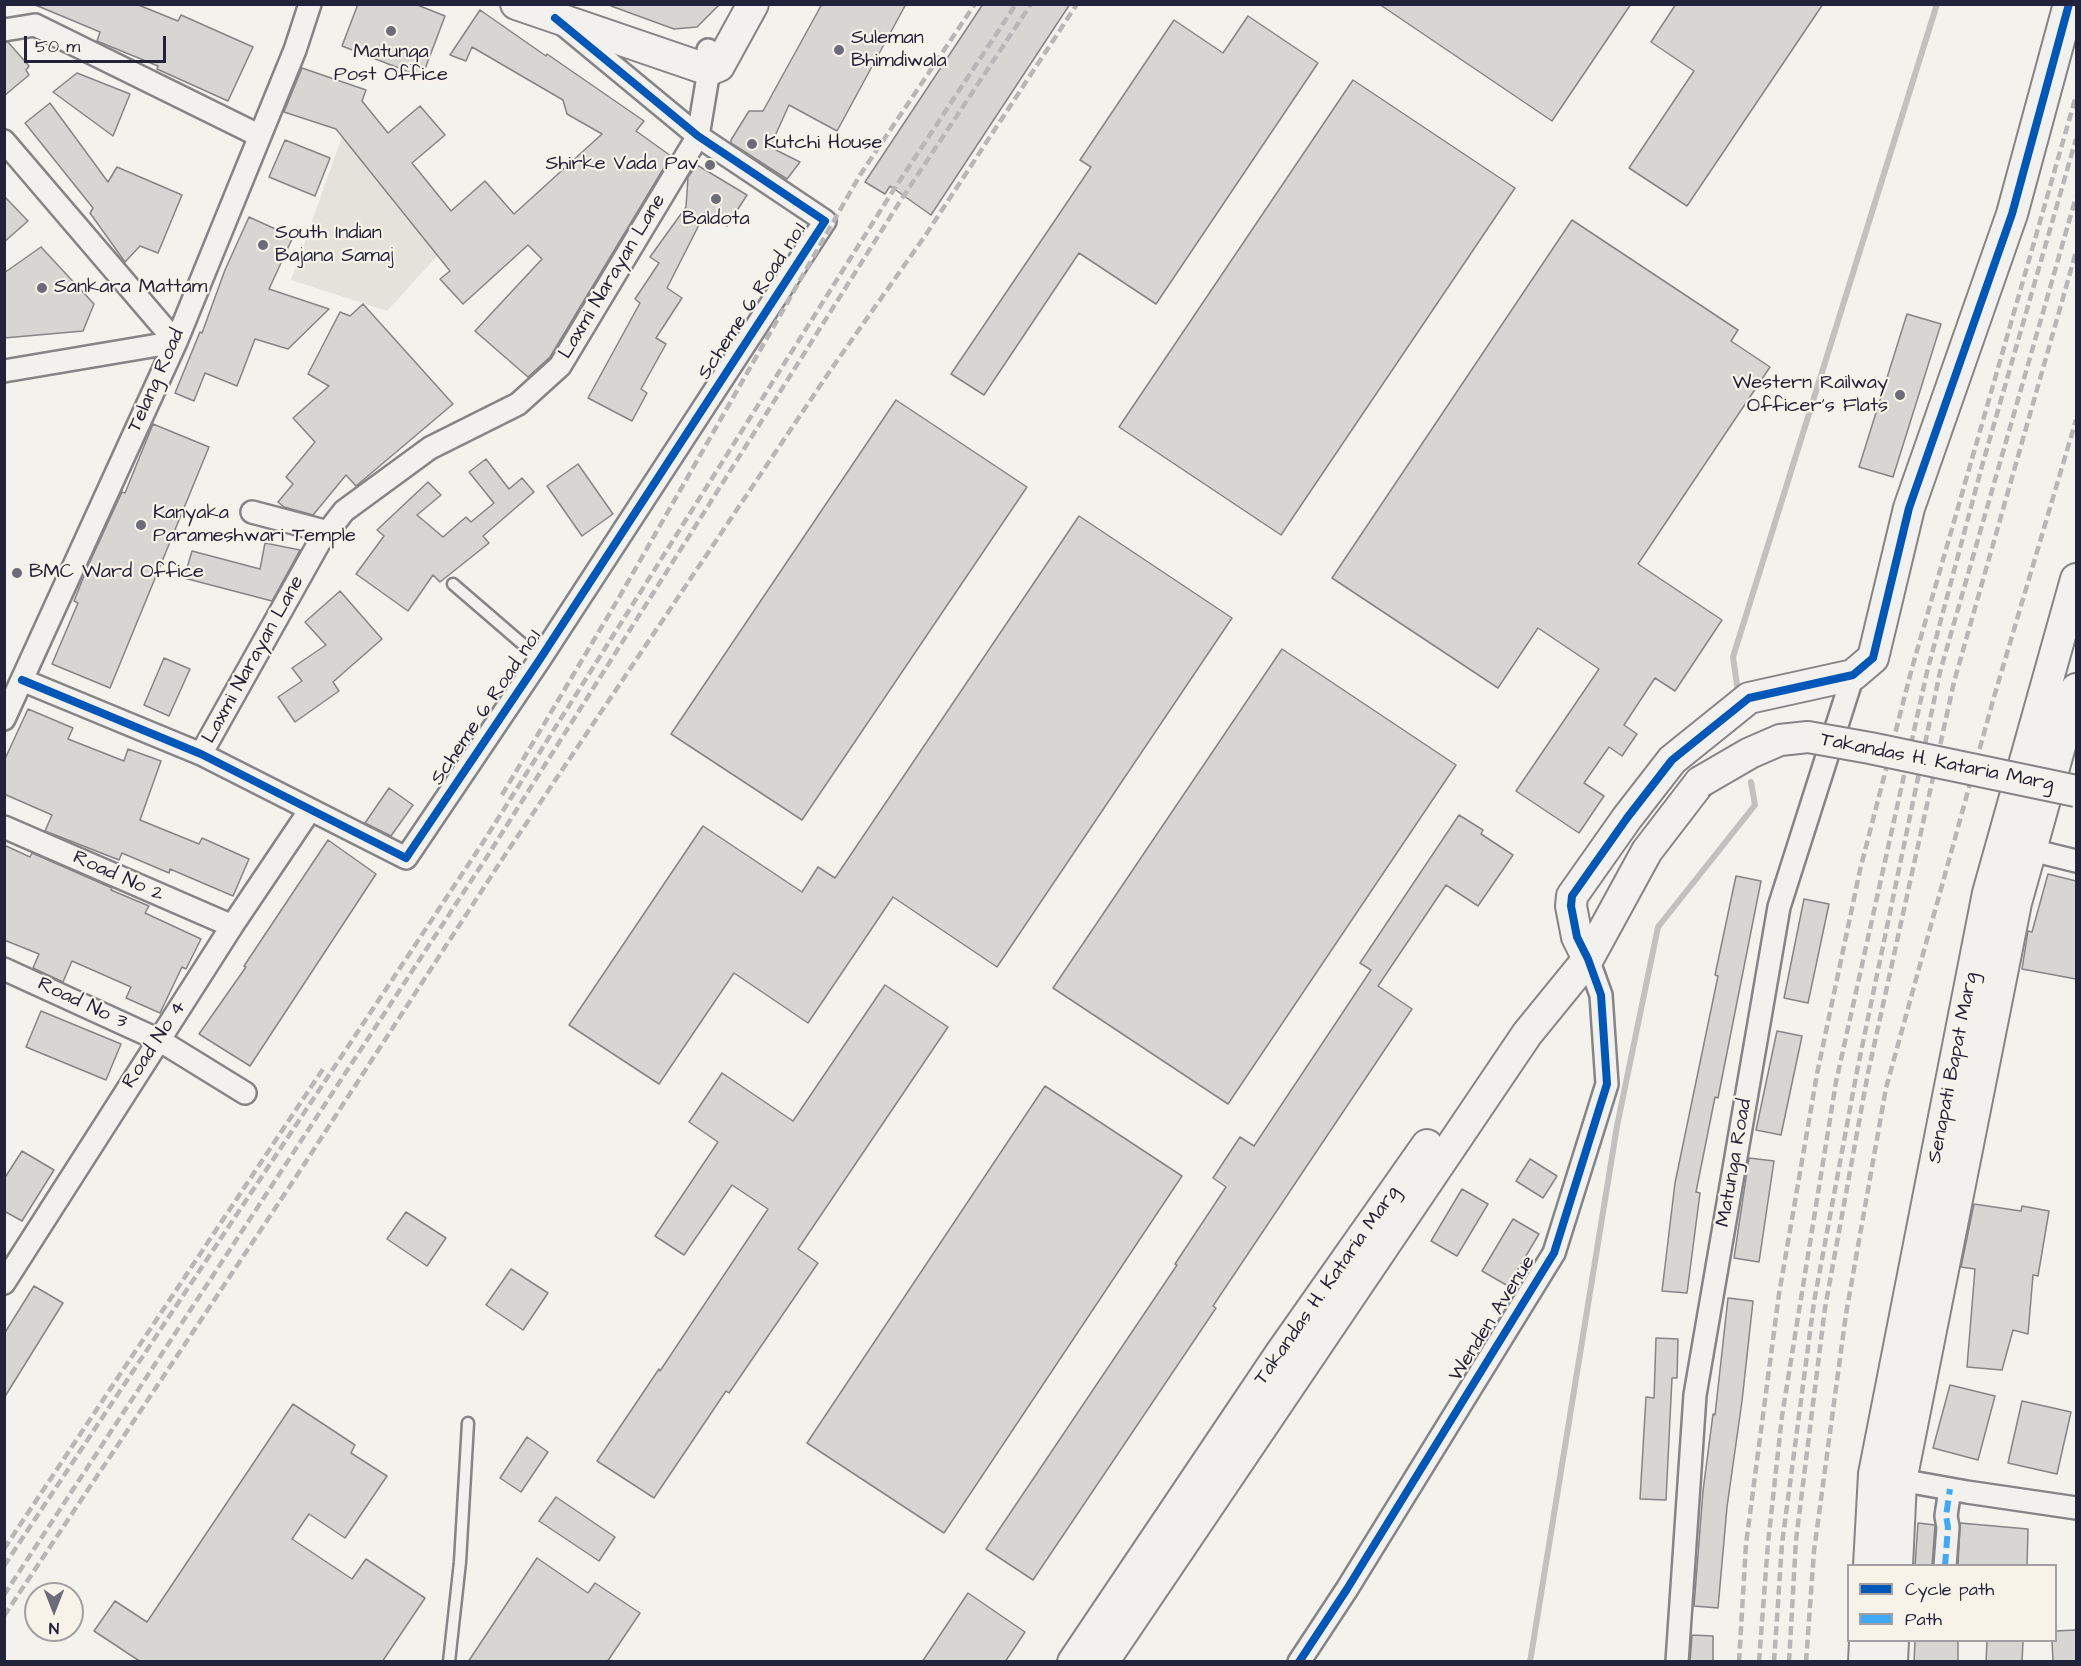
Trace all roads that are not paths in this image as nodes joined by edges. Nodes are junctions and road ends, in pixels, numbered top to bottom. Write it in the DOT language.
graph roads {
  1 [pos="310,4"];
  2 [pos="516,4"];
  3 [pos="734,4"];
  4 [pos="753,4"];
  5 [pos="2069,4"];
  6 [pos="560,11"];
  7 [pos="4,30"];
  8 [pos="708,60"];
  9 [pos="260,136"];
  10 [pos="698,136"];
  11 [pos="4,141"];
  12 [pos="176,342"];
  13 [pos="4,371"];
  14 [pos="252,512"];
  15 [pos="327,532"];
  16 [pos="2076,579"];
  17 [pos="453,584"];
  18 [pos="540,659"];
  19 [pos="1853,675"];
  20 [pos="2063,678"];
  21 [pos="21,680"];
  22 [pos="2076,689"];
  23 [pos="4,719"];
  24 [pos="201,754"];
  25 [pos="2025,762"];
  26 [pos="2059,780"];
  27 [pos="2076,791"];
  28 [pos="2076,802"];
  29 [pos="310,810"];
  30 [pos="4,827"];
  31 [pos="2002,843"];
  32 [pos="2031,850"];
  33 [pos="2076,861"];
  34 [pos="232,926"];
  35 [pos="1589,943"];
  36 [pos="4,969"];
  37 [pos="159,1040"];
  38 [pos="245,1093"];
  39 [pos="1379,1232"];
  40 [pos="4,1283"];
  41 [pos="468,1423"];
  42 [pos="1888,1477"];
  43 [pos="1950,1489"];
  44 [pos="2076,1505"];
  45 [pos="1869,1564"];
  46 [pos="1897,1564"];
  47 [pos="1945,1564"];
  48 [pos="1865,1642"];
  49 [pos="1893,1642"];
  50 [pos="449,1662"];
  51 [pos="1073,1662"];
  52 [pos="1103,1662"];
  53 [pos="1299,1662"];
  54 [pos="1677,1662"];
  55 [pos="1864,1662"];
  56 [pos="1892,1662"];
  1 -- 9 [label="street, Telang Road"];
  2 -- 6 [label="main road"];
  3 -- 8 [label="main road"];
  4 -- 8 [label="main road"];
  5 -- 19 [label="main road"];
  6 -- 8 [label="main road"];
  6 -- 10 [label="street"];
  7 -- 9 [label="street"];
  8 -- 10 [label="street, Laxmi Narayan Lane"];
  9 -- 12 [label="street, Telang Road"];
  10 -- 15 [label="street, Laxmi Narayan Lane"];
  10 -- 18 [label="street, Scheme 6 Road no.1"];
  11 -- 12 [label="street"];
  12 -- 13 [label="street"];
  12 -- 21 [label="street, Telang Road"];
  14 -- 15 [label="street"];
  15 -- 24 [label="street, Laxmi Narayan Lane"];
  16 -- 20 [label="main road, Senapati Bapat Marg"];
  17 -- 18 [label="lane"];
  18 -- 29 [label="street, Scheme 6 Road no.1"];
  19 -- 35 [label="main road"];
  19 -- 54 [label="street, Matunga Road"];
  20 -- 25 [label="main road, Senapati Bapat Marg"];
  21 -- 23 [label="street, Telang Road"];
  21 -- 24 [label="street, Scheme 6 Road no.1"];
  22 -- 26 [label="main road, Senapati Bapat Marg"];
  24 -- 29 [label="street, Scheme 6 Road no.1"];
  25 -- 26 [label="main road"];
  25 -- 31 [label="main road, Senapati Bapat Marg"];
  26 -- 28 [label="main road"];
  26 -- 32 [label="main road, Senapati Bapat Marg"];
  27 -- 35 [label="main road, Takandas H. Kataria Marg, bridge"];
  29 -- 34 [label="street, Road No 4"];
  30 -- 34 [label="street, Road No 2"];
  31 -- 32 [label="street"];
  31 -- 42 [label="main road, Senapati Bapat Marg"];
  32 -- 33 [label="street"];
  32 -- 42 [label="main road, Senapati Bapat Marg"];
  34 -- 37 [label="street, Road No 4"];
  35 -- 39 [label="main road, Takandas H. Kataria Marg"];
  35 -- 53 [label="street, Wenden Avenue"];
  36 -- 37 [label="street, Road No 3"];
  37 -- 38 [label="street, Road No 3"];
  37 -- 40 [label="street, Road No 4"];
  39 -- 51 [label="main road, Takandas H. Kataria Marg"];
  39 -- 52 [label="main road, Takandas H. Kataria Marg"];
  41 -- 50 [label="lane"];
  42 -- 43 [label="street"];
  42 -- 45 [label="main road, Senapati Bapat Marg"];
  42 -- 46 [label="main road, Senapati Bapat Marg"];
  43 -- 44 [label="street"];
  43 -- 47 [label="street"];
  48 -- 55 [label="main road"];
  49 -- 56 [label="main road"];
}
